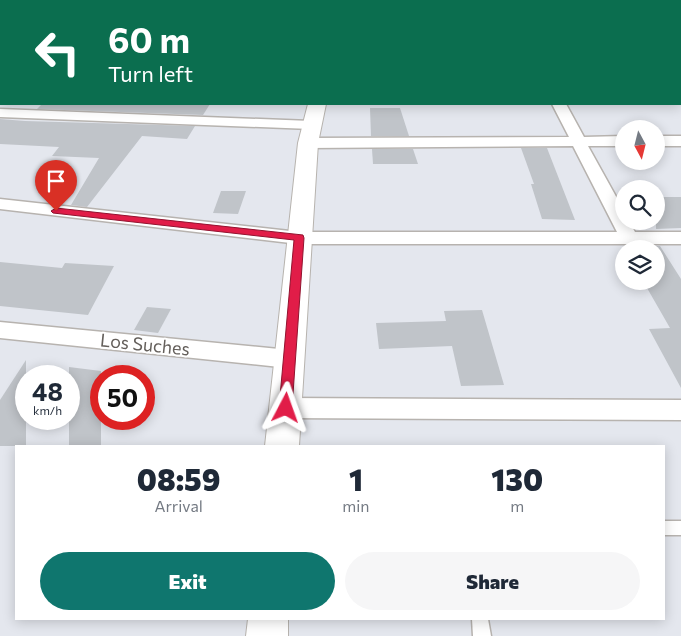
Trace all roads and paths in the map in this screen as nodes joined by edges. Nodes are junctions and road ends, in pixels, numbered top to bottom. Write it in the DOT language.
graph roads {
  1 [pos="560,105"];
  2 [pos="0,113"];
  3 [pos="312,124"];
  4 [pos="615,141"];
  5 [pos="665,141"];
  6 [pos="681,141"];
  7 [pos="580,142"];
  8 [pos="0,204"];
  9 [pos="299,238"];
  10 [pos="629,238"];
  11 [pos="681,238"];
  12 [pos="0,330"];
  13 [pos="289,359"];
  14 [pos="286,408"];
  15 [pos="681,410"];
  16 [pos="282,445"];
  17 [pos="665,528"];
  18 [pos="681,528"];
  19 [pos="268,620"];
  20 [pos="480,620"];
  21 [pos="267,636"];
  22 [pos="482,636"];
  1 -- 7 [label="street"];
  2 -- 3 [label="street"];
  3 -- 7 [label="street"];
  3 -- 9 [label="main road"];
  4 -- 7 [label="street"];
  5 -- 6 [label="street"];
  7 -- 10 [label="street"];
  8 -- 9 [label="street"];
  9 -- 10 [label="street"];
  9 -- 13 [label="main road"];
  10 -- 11 [label="street"];
  12 -- 13 [label="street, Los Suches"];
  13 -- 14 [label="main road"];
  14 -- 15 [label="street"];
  14 -- 16 [label="main road"];
  17 -- 18 [label="lane"];
  19 -- 21 [label="main road"];
  20 -- 22 [label="lane"];
}
